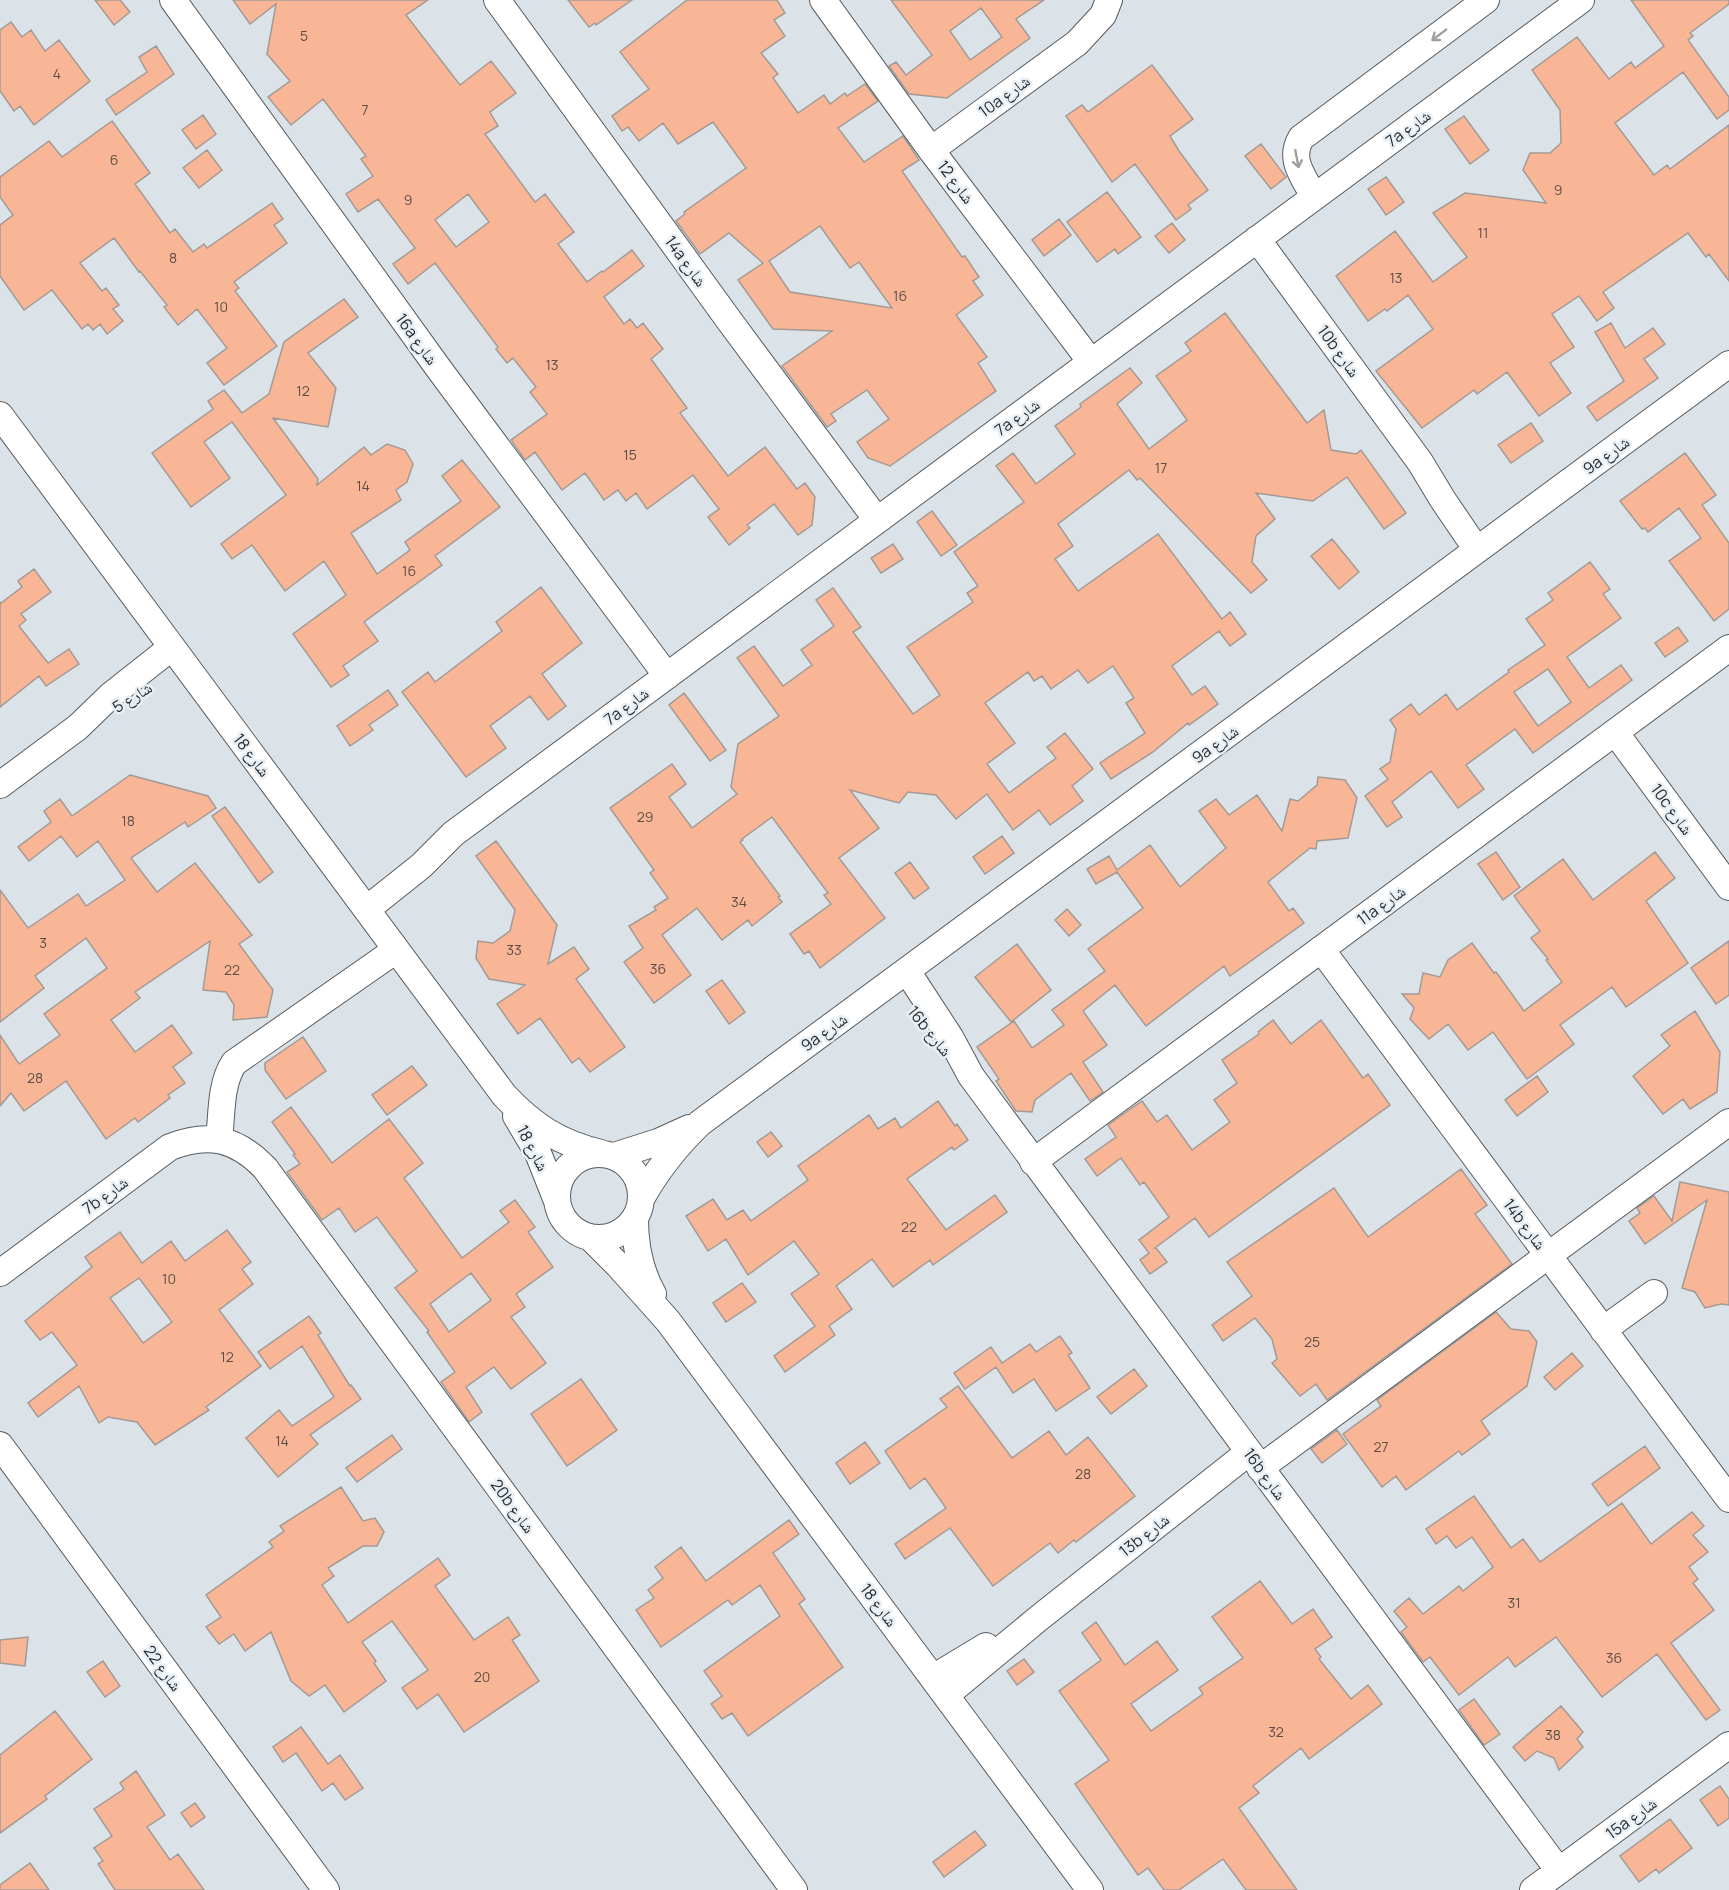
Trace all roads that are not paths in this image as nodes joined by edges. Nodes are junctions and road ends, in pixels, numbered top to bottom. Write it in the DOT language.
graph roads {
  1 [pos="173,0"];
  2 [pos="497,0"];
  3 [pos="823,0"];
  4 [pos="1109,0"];
  5 [pos="1127,0"];
  6 [pos="1486,0"];
  7 [pos="1581,0"];
  8 [pos="1077,43"];
  9 [pos="932,150"];
  10 [pos="1314,197"];
  11 [pos="1257,239"];
  12 [pos="1091,362"];
  13 [pos="1729,364"];
  14 [pos="0,415"];
  15 [pos="877,520"];
  16 [pos="1485,545"];
  17 [pos="1729,648"];
  18 [pos="178,656"];
  19 [pos="667,676"];
  20 [pos="1616,732"];
  21 [pos="0,785"];
  22 [pos="1729,887"];
  23 [pos="361,902"];
  24 [pos="1321,949"];
  25 [pos="396,950"];
  26 [pos="899,977"];
  27 [pos="504,1095"];
  28 [pos="1729,1122"];
  29 [pos="700,1123"];
  30 [pos="219,1140"];
  31 [pos="607,1154"];
  32 [pos="1033,1162"];
  33 [pos="558,1204"];
  34 [pos="638,1209"];
  35 [pos="590,1237"];
  36 [pos="1548,1256"];
  37 [pos="0,1273"];
  38 [pos="1654,1293"];
  39 [pos="668,1321"];
  40 [pos="1603,1330"];
  41 [pos="0,1445"];
  42 [pos="1254,1460"];
  43 [pos="1729,1499"];
  44 [pos="939,1686"];
  45 [pos="1729,1745"];
  46 [pos="1559,1871"];
  47 [pos="1087,1889"];
  48 [pos="326,1890"];
  49 [pos="794,1890"];
  50 [pos="1533,1890"];
  1 -- 19 [label="street, 16a شارع"];
  2 -- 15 [label="street, 14a شارع"];
  3 -- 9 [label="street, شارع 12"];
  4 -- 8 [label="street, 10a شارع"];
  5 -- 8 [label="street, 10a شارع"];
  6 -- 10 [label="street, one-way"];
  7 -- 10 [label="street, 7a شارع"];
  8 -- 9 [label="street, 10a شارع"];
  9 -- 12 [label="street, شارع 12"];
  10 -- 11 [label="street, 7a شارع"];
  11 -- 12 [label="street, 7a شارع"];
  11 -- 16 [label="street, 10b شارع"];
  12 -- 15 [label="street, 7a شارع"];
  13 -- 16 [label="street, 9a شارع"];
  14 -- 18 [label="street, شارع 18"];
  15 -- 19 [label="street, 7a شارع"];
  16 -- 26 [label="street, 9a شارع"];
  17 -- 20 [label="street, 11a شارع"];
  18 -- 21 [label="street, شارع 5"];
  18 -- 23 [label="street, شارع 18"];
  19 -- 23 [label="street, 7a شارع"];
  20 -- 22 [label="street, 10c شارع"];
  20 -- 24 [label="street, 11a شارع"];
  23 -- 25 [label="street, شارع 18"];
  24 -- 32 [label="street, 11a شارع"];
  24 -- 36 [label="street, 14b شارع"];
  25 -- 27 [label="street, شارع 18"];
  25 -- 30 [label="street"];
  26 -- 29 [label="street, 9a شارع"];
  26 -- 32 [label="street, 16b شارع"];
  27 -- 31 [label="street, شارع 18"];
  27 -- 33 [label="street, شارع 18"];
  28 -- 36 [label="street, 13b شارع"];
  29 -- 31 [label="street, 9a شارع"];
  29 -- 34 [label="street, 9a شارع"];
  30 -- 37 [label="street, 7b شارع"];
  30 -- 49 [label="street, 20b شارع"];
  31 -- 33 [label="street"];
  31 -- 34 [label="street"];
  32 -- 42 [label="street, 16b شارع"];
  33 -- 35 [label="street"];
  34 -- 35 [label="street"];
  34 -- 39 [label="street, شارع 18"];
  35 -- 39 [label="street, شارع 18"];
  36 -- 40 [label="street, 14b شارع"];
  36 -- 42 [label="street, 13b شارع"];
  38 -- 40 [label="street"];
  39 -- 44 [label="street, شارع 18"];
  40 -- 43 [label="street, 14b شارع"];
  41 -- 48 [label="street, شارع 22"];
  42 -- 44 [label="street, 13b شارع"];
  42 -- 46 [label="street, 16b شارع"];
  44 -- 47 [label="street, شارع 18"];
  45 -- 46 [label="street, 15a شارع"];
  46 -- 50 [label="street, 15a شارع"];
}
